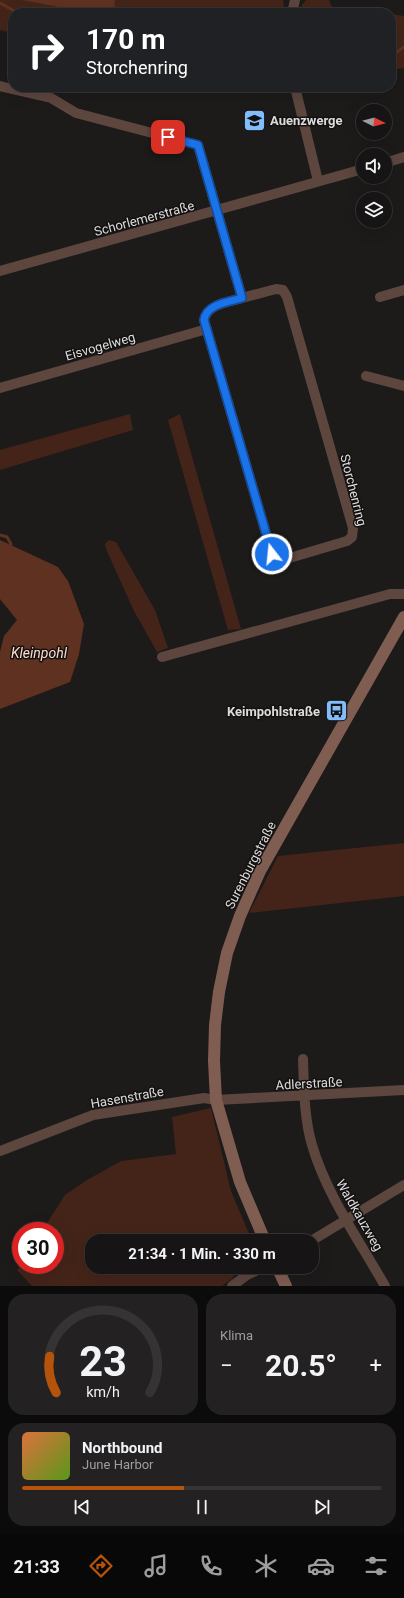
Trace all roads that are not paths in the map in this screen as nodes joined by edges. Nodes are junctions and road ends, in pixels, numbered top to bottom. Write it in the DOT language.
graph roads {
  1 [pos="26,92"];
  2 [pos="296,92"];
  3 [pos="404,157"];
  4 [pos="392,161"];
  5 [pos="356,171"];
  6 [pos="318,182"];
  7 [pos="217,211"];
  8 [pos="0,271"];
  9 [pos="404,290"];
  10 [pos="380,297"];
  11 [pos="242,298"];
  12 [pos="207,329"];
  13 [pos="366,376"];
  14 [pos="404,386"];
  15 [pos="0,388"];
  16 [pos="404,594"];
  17 [pos="404,617"];
  18 [pos="162,657"];
  19 [pos="303,1060"];
  20 [pos="404,1090"];
  21 [pos="304,1096"];
  22 [pos="216,1100"];
  23 [pos="0,1151"];
  24 [pos="404,1185"];
  25 [pos="347,1220"];
  26 [pos="263,1234"];
  27 [pos="319,1236"];
  28 [pos="249,1274"];
  29 [pos="280,1274"];
  30 [pos="232,1286"];
  31 [pos="286,1286"];
  32 [pos="386,1286"];
  1 -- 7 [label="street"];
  2 -- 6 [label="street"];
  3 -- 4 [label="street"];
  5 -- 6 [label="street, Schorlemerstraße"];
  6 -- 7 [label="street, Schorlemerstraße"];
  7 -- 8 [label="street, Schorlemerstraße"];
  7 -- 11 [label="street"];
  9 -- 10 [label="street"];
  11 -- 12 [label="street, Storchenring"];
  11 -- 12 [label="street, Storchenring"];
  12 -- 15 [label="street, Eisvogelweg"];
  13 -- 14 [label="street"];
  16 -- 18 [label="street"];
  17 -- 22 [label="street, Surenburgstraße"];
  19 -- 21 [label="street, Waldkauzweg"];
  20 -- 21 [label="street, Adlerstraße"];
  21 -- 22 [label="street, Adlerstraße"];
  21 -- 25 [label="street, Waldkauzweg"];
  22 -- 23 [label="street, Hasenstraße"];
  22 -- 26 [label="street, Surenburgstraße"];
  24 -- 25 [label="street"];
  25 -- 27 [label="street"];
  25 -- 32 [label="street, Waldkauzweg"];
  28 -- 30 [label="street"];
  29 -- 31 [label="street"];
}
